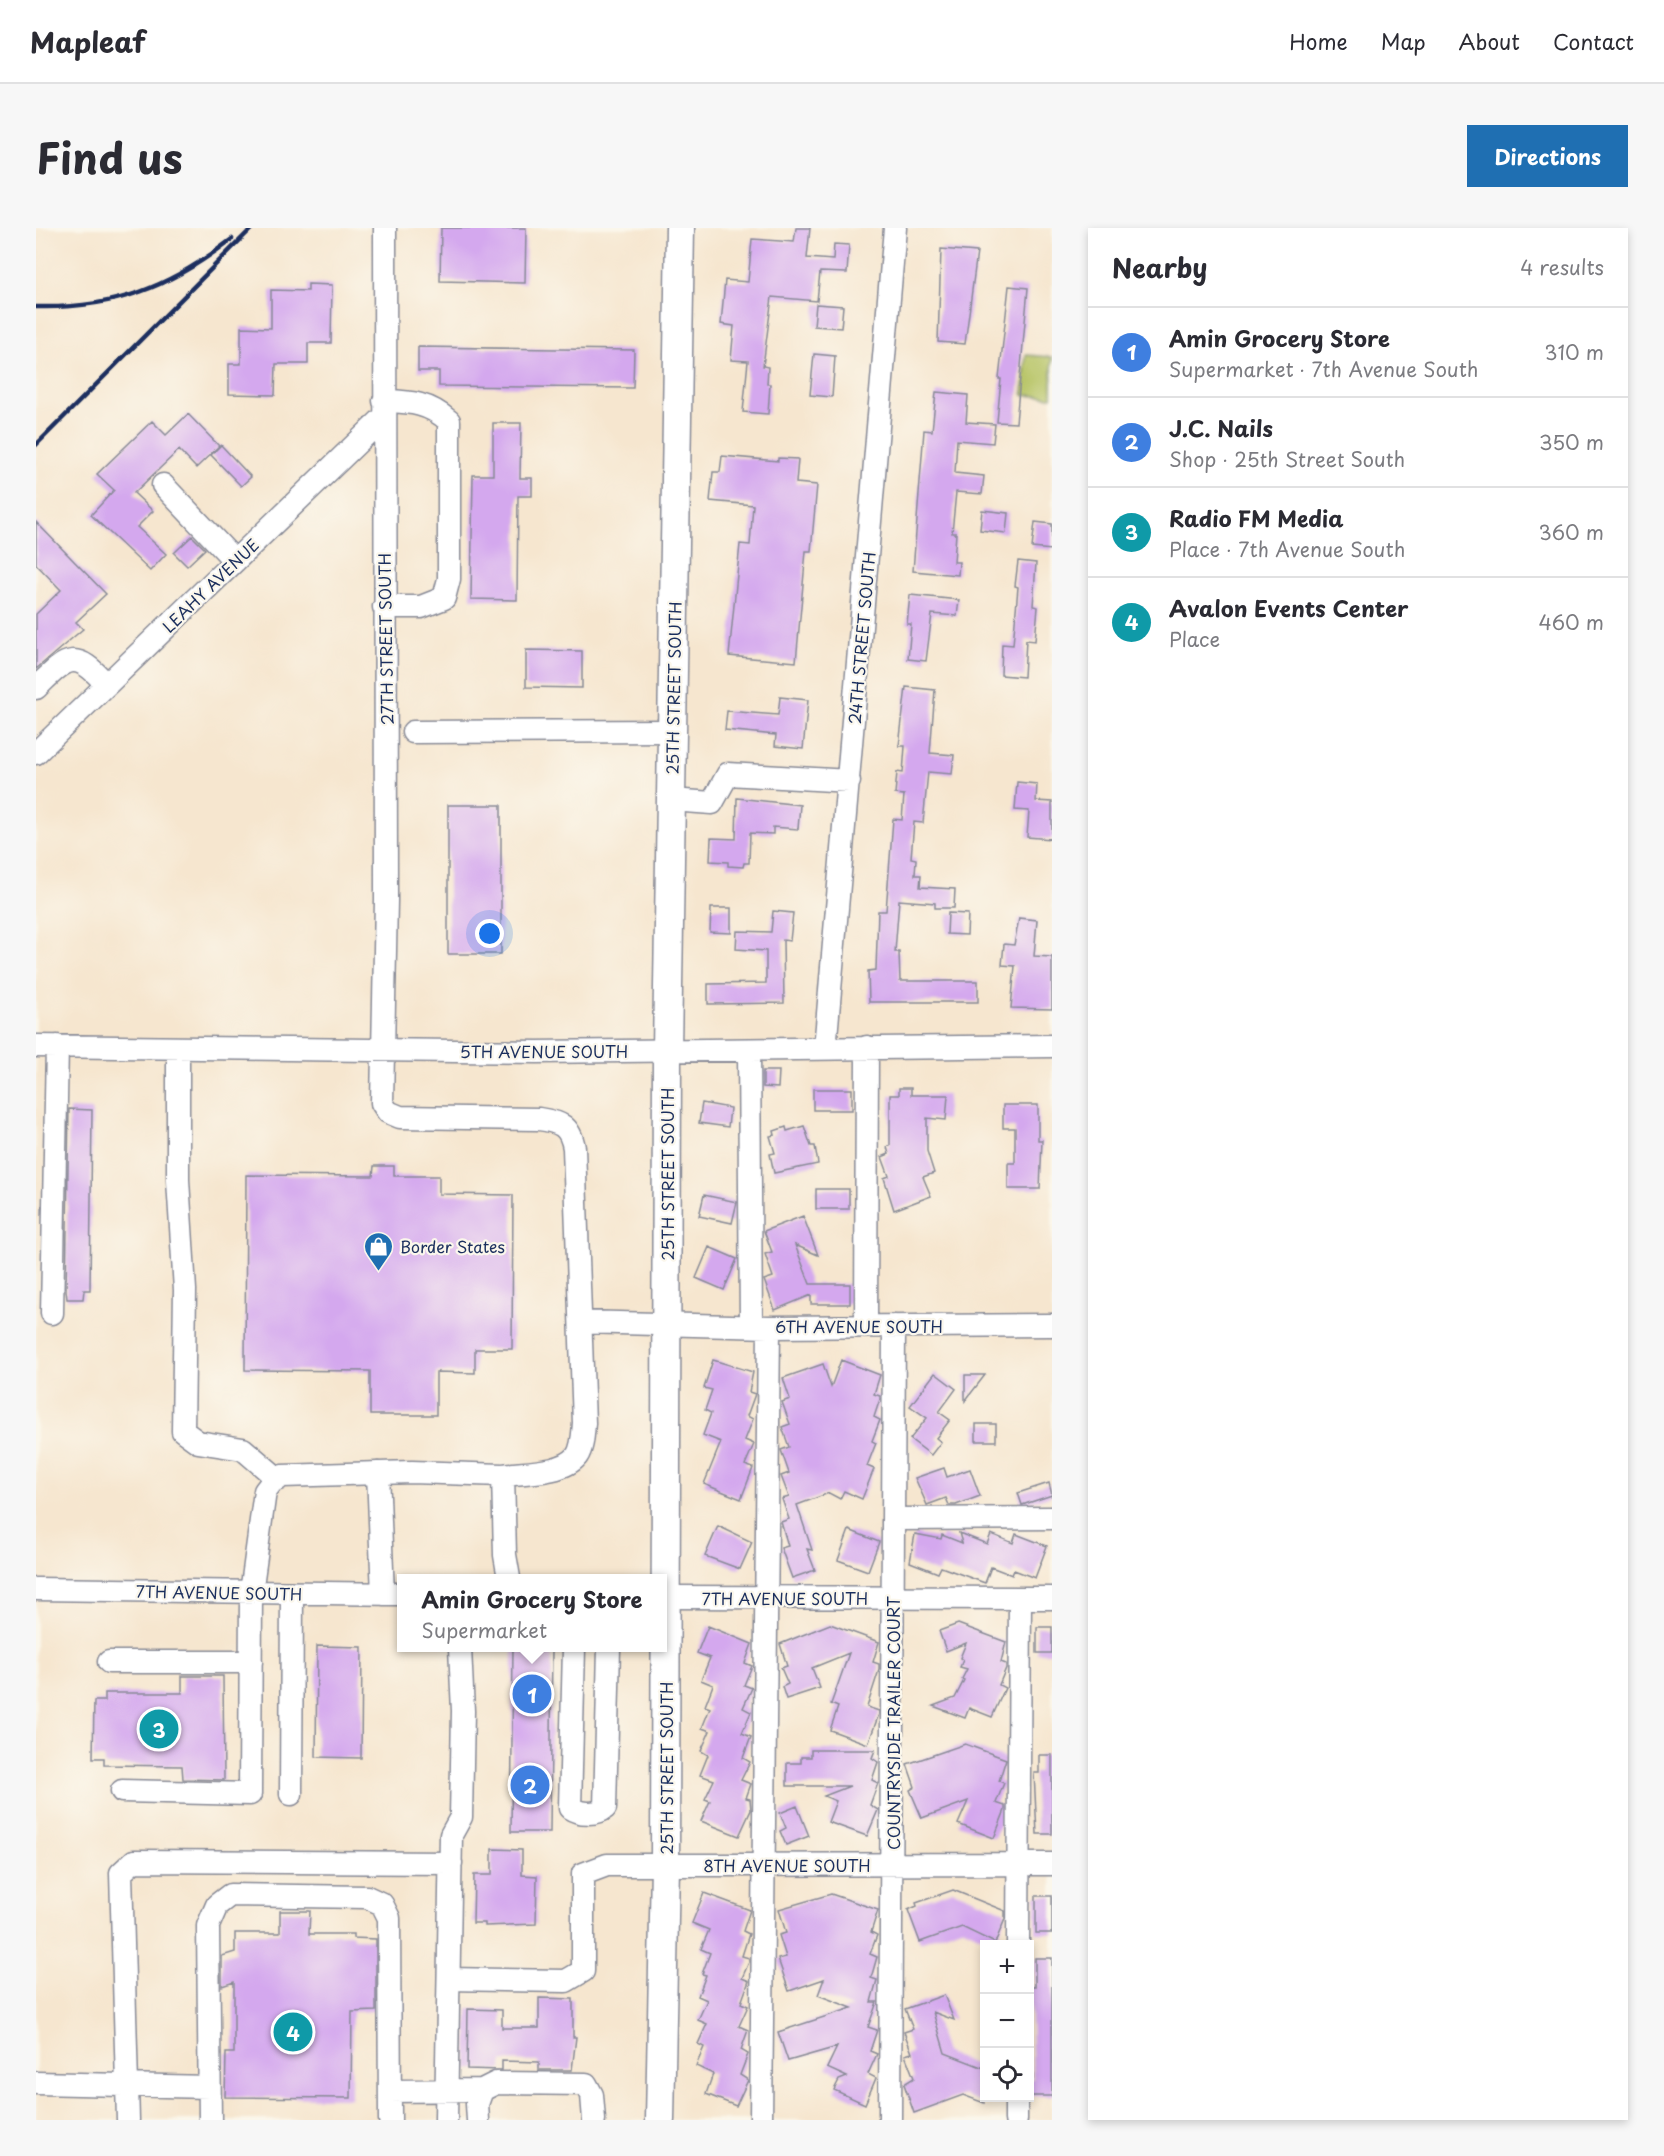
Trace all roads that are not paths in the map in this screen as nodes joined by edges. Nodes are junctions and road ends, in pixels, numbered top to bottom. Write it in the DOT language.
graph roads {
  1 [pos="385,228"];
  2 [pos="680,228"];
  3 [pos="895,228"];
  4 [pos="384,409"];
  5 [pos="163,485"];
  6 [pos="235,561"];
  7 [pos="384,607"];
  8 [pos="106,684"];
  9 [pos="36,688"];
  10 [pos="673,731"];
  11 [pos="413,732"];
  12 [pos="36,753"];
  13 [pos="849,781"];
  14 [pos="671,801"];
  15 [pos="47,1046"];
  16 [pos="1052,1046"];
  17 [pos="867,1047"];
  18 [pos="178,1048"];
  19 [pos="825,1048"];
  20 [pos="383,1050"];
  21 [pos="667,1050"];
  22 [pos="749,1050"];
  23 [pos="52,1313"];
  24 [pos="581,1322"];
  25 [pos="1052,1325"];
  26 [pos="666,1326"];
  27 [pos="760,1326"];
  28 [pos="866,1326"];
  29 [pos="894,1326"];
  30 [pos="378,1473"];
  31 [pos="503,1474"];
  32 [pos="278,1479"];
  33 [pos="1052,1518"];
  34 [pos="894,1519"];
  35 [pos="508,1574"];
  36 [pos="664,1574"];
  37 [pos="36,1589"];
  38 [pos="251,1593"];
  39 [pos="292,1593"];
  40 [pos="392,1594"];
  41 [pos="667,1597"];
  42 [pos="766,1598"];
  43 [pos="1020,1598"];
  44 [pos="1052,1598"];
  45 [pos="894,1599"];
  46 [pos="460,1652"];
  47 [pos="574,1652"];
  48 [pos="609,1652"];
  49 [pos="664,1652"];
  50 [pos="109,1662"];
  51 [pos="251,1662"];
  52 [pos="122,1791"];
  53 [pos="291,1794"];
  54 [pos="451,1863"];
  55 [pos="892,1864"];
  56 [pos="1018,1864"];
  57 [pos="1052,1864"];
  58 [pos="762,1865"];
  59 [pos="665,1866"];
  60 [pos="1017,1940"];
  61 [pos="449,1979"];
  62 [pos="36,2084"];
  63 [pos="127,2085"];
  64 [pos="209,2087"];
  65 [pos="447,2089"];
  66 [pos="482,2090"];
  67 [pos="390,2091"];
  68 [pos="1016,2102"];
  69 [pos="128,2120"];
  70 [pos="210,2120"];
  71 [pos="390,2120"];
  72 [pos="446,2120"];
  73 [pos="478,2120"];
  74 [pos="594,2120"];
  75 [pos="660,2120"];
  76 [pos="761,2120"];
  77 [pos="890,2120"];
  78 [pos="1016,2120"];
  1 -- 4 [label="street, 27TH STREET SOUTH"];
  2 -- 10 [label="main road, 25TH STREET SOUTH"];
  3 -- 13 [label="street, 24TH STREET SOUTH"];
  4 -- 6 [label="street, LEAHY AVENUE"];
  4 -- 7 [label="street, 27TH STREET SOUTH"];
  4 -- 7 [label="street"];
  5 -- 6 [label="street"];
  6 -- 8 [label="street, LEAHY AVENUE"];
  7 -- 20 [label="street, 27TH STREET SOUTH"];
  8 -- 9 [label="street"];
  8 -- 12 [label="street, LEAHY AVENUE"];
  10 -- 11 [label="street"];
  10 -- 14 [label="main road, 25TH STREET SOUTH"];
  13 -- 14 [label="street"];
  13 -- 19 [label="street, 24TH STREET SOUTH"];
  14 -- 21 [label="main road, 25TH STREET SOUTH"];
  15 -- 18 [label="street, 5TH AVENUE SOUTH"];
  15 -- 23 [label="street"];
  16 -- 17 [label="street, 5TH AVENUE SOUTH"];
  17 -- 19 [label="street, 5TH AVENUE SOUTH"];
  17 -- 28 [label="street"];
  18 -- 20 [label="street, 5TH AVENUE SOUTH"];
  18 -- 32 [label="street"];
  19 -- 22 [label="street, 5TH AVENUE SOUTH"];
  20 -- 21 [label="street, 5TH AVENUE SOUTH"];
  20 -- 24 [label="street, 27TH STREET SOUTH"];
  21 -- 22 [label="street, 5TH AVENUE SOUTH"];
  21 -- 26 [label="main road, 25TH STREET SOUTH"];
  22 -- 27 [label="street"];
  24 -- 26 [label="street, 6TH AVENUE SOUTH"];
  24 -- 31 [label="street"];
  25 -- 29 [label="street, 6TH AVENUE SOUTH"];
  26 -- 27 [label="street, 6TH AVENUE SOUTH"];
  26 -- 36 [label="main road, 25TH STREET SOUTH"];
  27 -- 28 [label="street, 6TH AVENUE SOUTH"];
  27 -- 42 [label="street"];
  28 -- 29 [label="street, 6TH AVENUE SOUTH"];
  29 -- 34 [label="street, COUNTRYSIDE TRAILER COURT"];
  30 -- 31 [label="street"];
  30 -- 32 [label="street"];
  30 -- 40 [label="street"];
  31 -- 35 [label="street"];
  32 -- 38 [label="street"];
  33 -- 34 [label="street"];
  34 -- 45 [label="street, COUNTRYSIDE TRAILER COURT"];
  37 -- 38 [label="street, 7TH AVENUE SOUTH"];
  38 -- 39 [label="street, 7TH AVENUE SOUTH"];
  38 -- 51 [label="street"];
  39 -- 40 [label="street, 7TH AVENUE SOUTH"];
  39 -- 53 [label="street"];
  41 -- 42 [label="street, 7TH AVENUE SOUTH"];
  42 -- 45 [label="street, 7TH AVENUE SOUTH"];
  42 -- 58 [label="street"];
  43 -- 44 [label="street, 7TH AVENUE SOUTH"];
  43 -- 45 [label="street, 7TH AVENUE SOUTH"];
  43 -- 56 [label="street"];
  45 -- 55 [label="street, COUNTRYSIDE TRAILER COURT"];
  46 -- 54 [label="street"];
  47 -- 48 [label="street"];
  49 -- 59 [label="main road, 25TH STREET SOUTH"];
  50 -- 51 [label="street"];
  51 -- 52 [label="street"];
  54 -- 61 [label="street"];
  54 -- 63 [label="street"];
  55 -- 56 [label="street, 8TH AVENUE SOUTH"];
  55 -- 58 [label="street, 8TH AVENUE SOUTH"];
  55 -- 77 [label="street, COUNTRYSIDE TRAILER COURT"];
  56 -- 57 [label="street, 8TH AVENUE SOUTH"];
  56 -- 60 [label="street"];
  58 -- 59 [label="street, 8TH AVENUE SOUTH"];
  58 -- 76 [label="street"];
  59 -- 61 [label="street, 8TH AVENUE SOUTH"];
  59 -- 75 [label="main road, 25TH STREET SOUTH"];
  61 -- 65 [label="street"];
  62 -- 63 [label="street"];
  63 -- 64 [label="street"];
  63 -- 69 [label="street"];
  64 -- 67 [label="street"];
  64 -- 70 [label="street"];
  65 -- 66 [label="street"];
  65 -- 67 [label="street"];
  65 -- 72 [label="street"];
  66 -- 73 [label="street"];
  66 -- 74 [label="street"];
  67 -- 71 [label="street"];
  68 -- 78 [label="street"];
}
